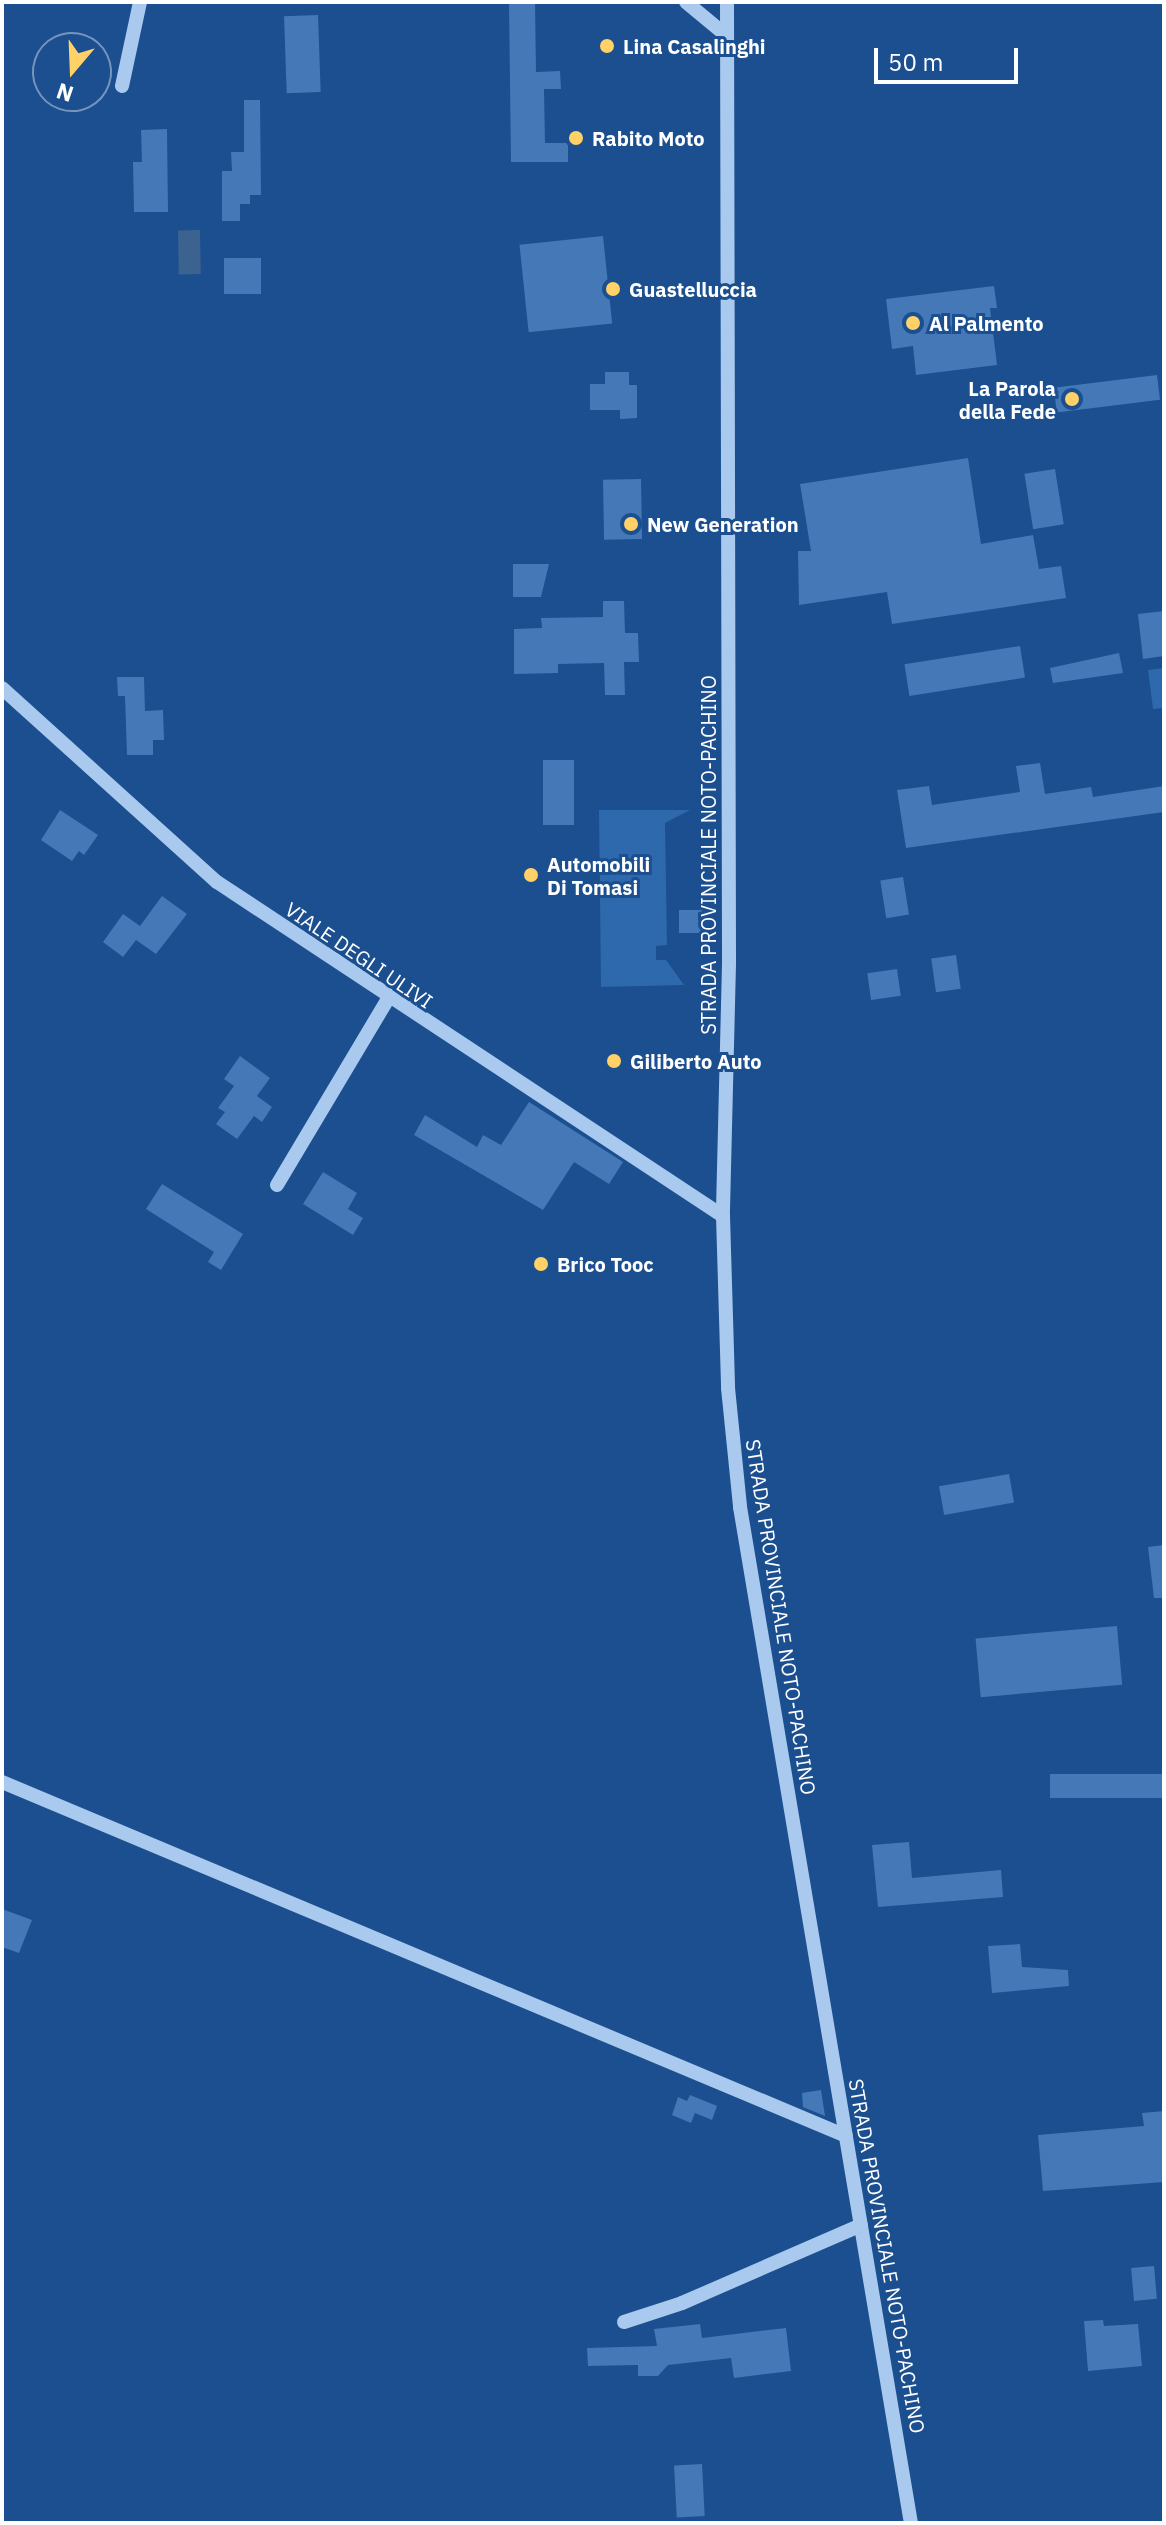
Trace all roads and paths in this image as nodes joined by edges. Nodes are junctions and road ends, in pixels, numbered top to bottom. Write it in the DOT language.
graph roads {
  1 [pos="140,2"];
  2 [pos="686,2"];
  3 [pos="727,2"];
  4 [pos="727,36"];
  5 [pos="122,86"];
  6 [pos="2,688"];
  7 [pos="388,999"];
  8 [pos="277,1185"];
  9 [pos="723,1216"];
  10 [pos="2,1782"];
  11 [pos="846,2136"];
  12 [pos="861,2225"];
  13 [pos="624,2322"];
  14 [pos="911,2523"];
  1 -- 5 [label="street"];
  2 -- 4 [label="street"];
  3 -- 4 [label="street, STRADA PROVINCIALE NOTO-PACHINO"];
  4 -- 9 [label="street, STRADA PROVINCIALE NOTO-PACHINO"];
  6 -- 7 [label="street, VIALE DEGLI ULIVI"];
  7 -- 8 [label="street"];
  7 -- 9 [label="street, VIALE DEGLI ULIVI"];
  9 -- 11 [label="street, STRADA PROVINCIALE NOTO-PACHINO"];
  10 -- 11 [label="street"];
  11 -- 12 [label="street, STRADA PROVINCIALE NOTO-PACHINO"];
  12 -- 13 [label="street"];
  12 -- 14 [label="street, STRADA PROVINCIALE NOTO-PACHINO"];
}
